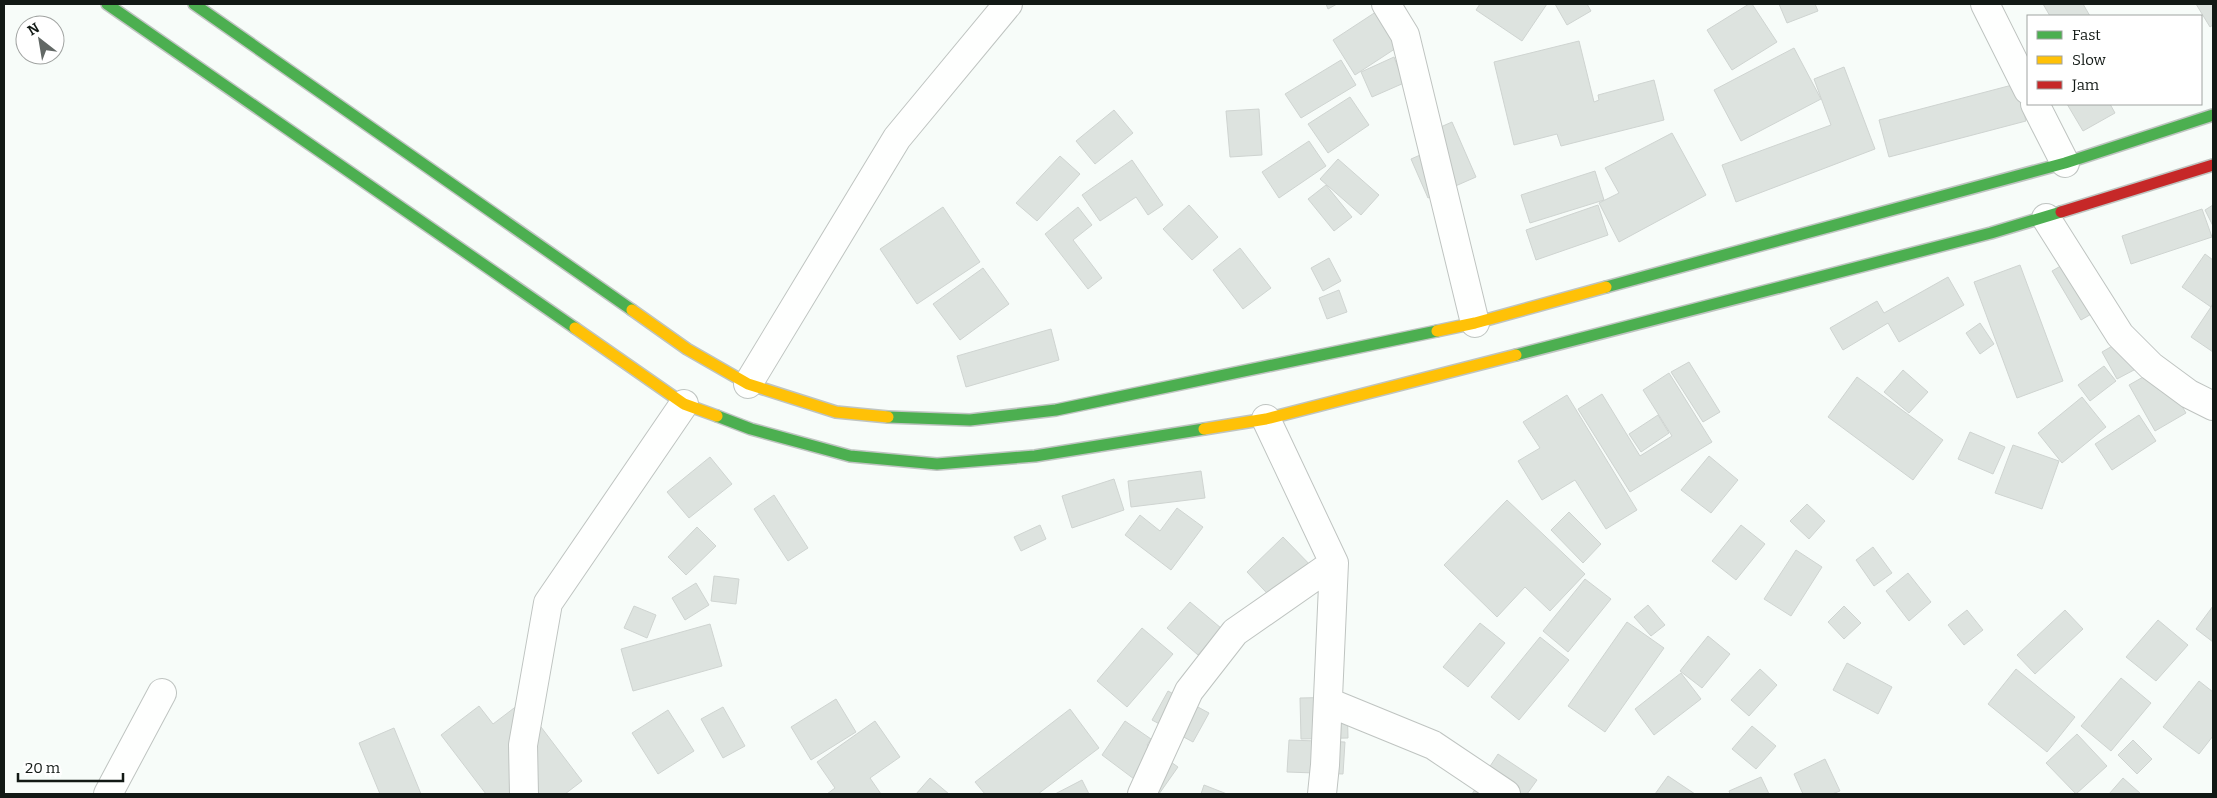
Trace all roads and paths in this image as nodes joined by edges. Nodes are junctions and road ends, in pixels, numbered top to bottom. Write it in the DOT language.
graph roads {
  1 [pos="107,4"];
  2 [pos="1008,4"];
  3 [pos="1386,4"];
  4 [pos="1984,4"];
  5 [pos="209,8"];
  6 [pos="2027,88"];
  7 [pos="2036,105"];
  8 [pos="2213,115"];
  9 [pos="2065,163"];
  10 [pos="2213,165"];
  11 [pos="2046,218"];
  12 [pos="1476,323"];
  13 [pos="748,384"];
  14 [pos="684,404"];
  15 [pos="2213,406"];
  16 [pos="1266,419"];
  17 [pos="1334,563"];
  18 [pos="162,693"];
  19 [pos="1328,702"];
  20 [pos="108,794"];
  21 [pos="524,794"];
  22 [pos="1142,794"];
  23 [pos="1322,794"];
  24 [pos="1506,794"];
  1 -- 14 [label="street"];
  2 -- 13 [label="street"];
  3 -- 12 [label="street"];
  4 -- 6 [label="street"];
  5 -- 13 [label="street"];
  7 -- 9 [label="street"];
  8 -- 9 [label="street"];
  9 -- 12 [label="street"];
  10 -- 11 [label="street"];
  11 -- 15 [label="street"];
  11 -- 16 [label="street"];
  12 -- 13 [label="street"];
  14 -- 16 [label="street"];
  14 -- 21 [label="street"];
  16 -- 17 [label="street"];
  17 -- 19 [label="street"];
  17 -- 22 [label="street"];
  18 -- 20 [label="street"];
  19 -- 23 [label="street"];
  19 -- 24 [label="street"];
}
